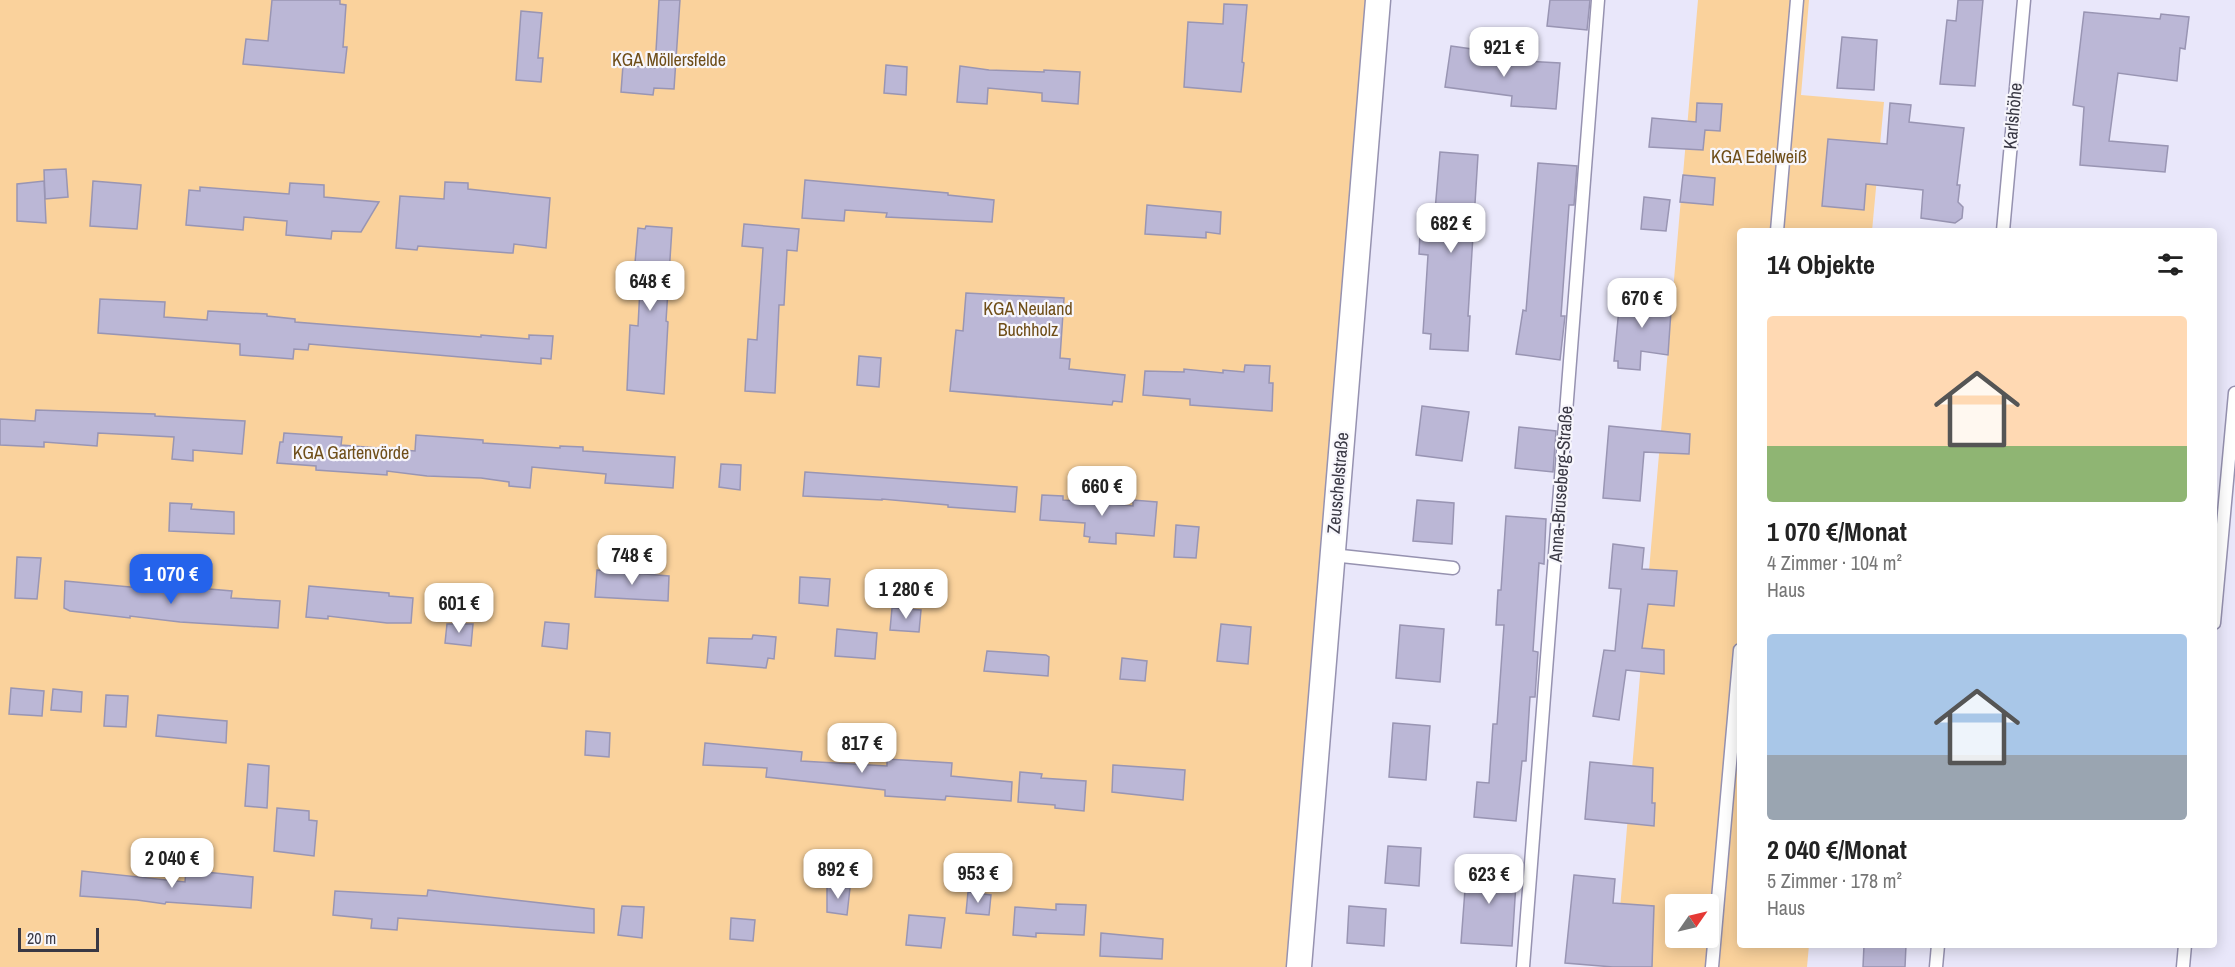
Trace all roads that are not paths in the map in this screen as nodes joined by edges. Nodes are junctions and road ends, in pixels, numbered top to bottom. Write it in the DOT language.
graph roads {
  1 [pos="1378,0"];
  2 [pos="1598,0"];
  3 [pos="1797,0"];
  4 [pos="2024,0"];
  5 [pos="1777,228"];
  6 [pos="2003,228"];
  7 [pos="2235,393"];
  8 [pos="1332,555"];
  9 [pos="1453,568"];
  10 [pos="2217,590"];
  11 [pos="1737,684"];
  12 [pos="1938,948"];
  13 [pos="2185,948"];
  14 [pos="1299,967"];
  15 [pos="1523,967"];
  16 [pos="1712,967"];
  17 [pos="1936,967"];
  18 [pos="2183,967"];
  1 -- 8 [label="street, Zeuschelstraße"];
  2 -- 15 [label="lane, Anna-Bruseberg-Straße"];
  3 -- 5 [label="lane"];
  4 -- 6 [label="lane, Karlshöhe"];
  7 -- 10 [label="lane"];
  8 -- 9 [label="lane"];
  8 -- 14 [label="street, Zeuschelstraße"];
  11 -- 16 [label="lane"];
  12 -- 17 [label="lane"];
  13 -- 18 [label="lane"];
}
